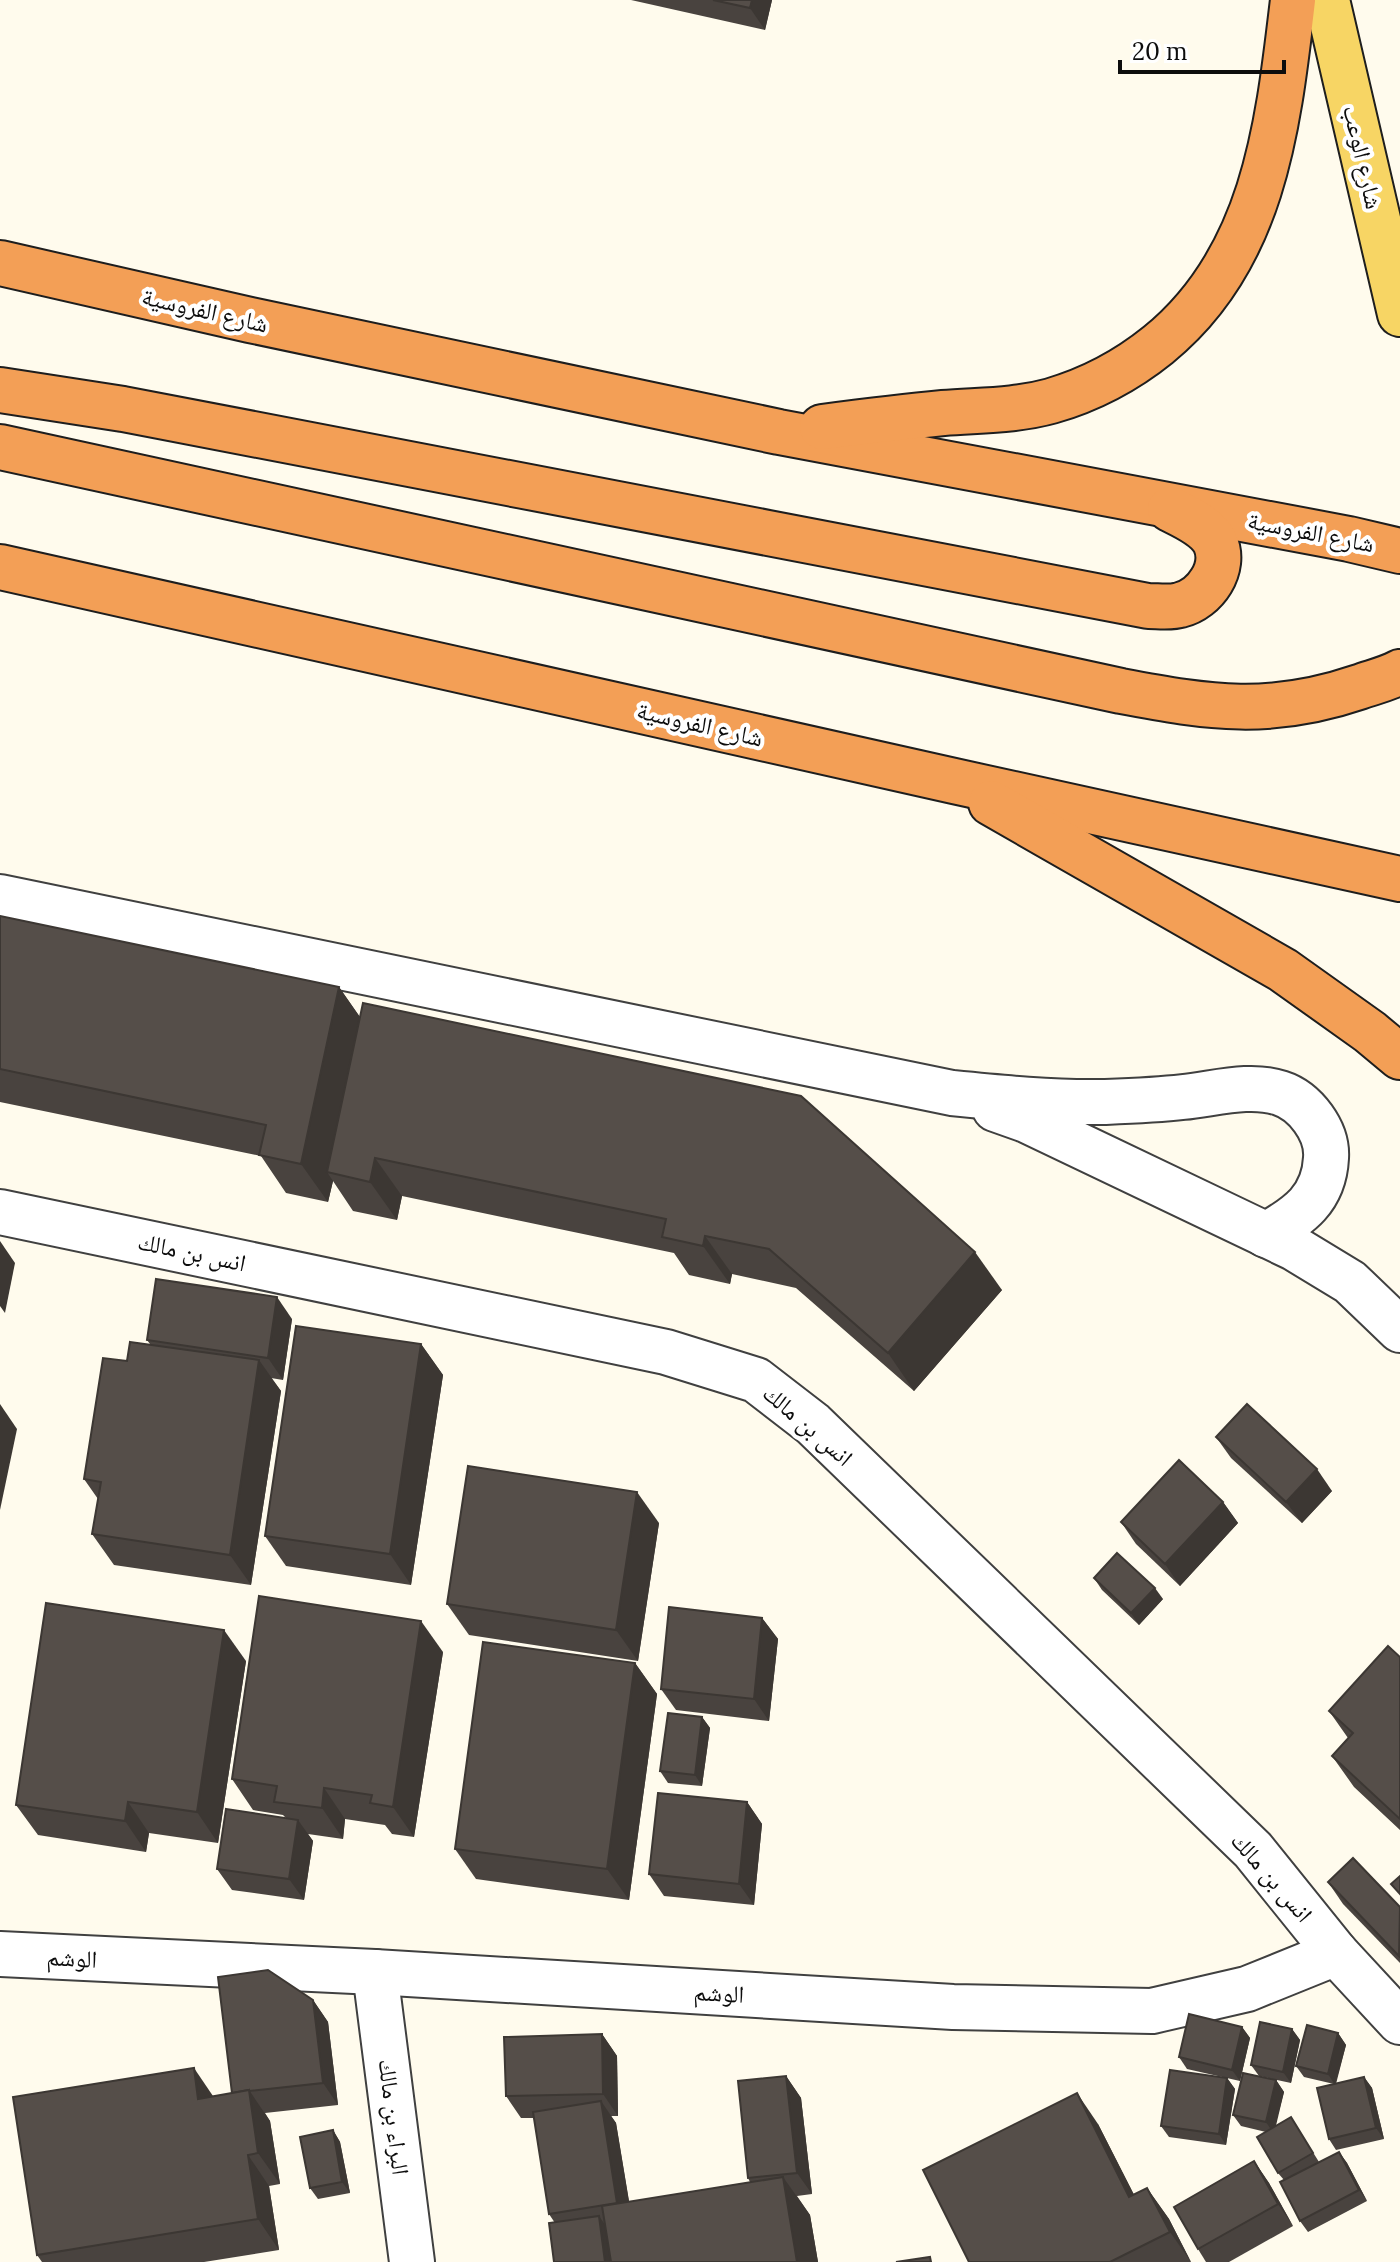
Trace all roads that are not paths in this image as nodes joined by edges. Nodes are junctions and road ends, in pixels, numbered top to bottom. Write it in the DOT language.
graph roads {
  1 [pos="1293,0"];
  2 [pos="1327,0"];
  3 [pos="0,263"];
  4 [pos="1400,314"];
  5 [pos="0,390"];
  6 [pos="779,432"];
  7 [pos="0,447"];
  8 [pos="1156,503"];
  9 [pos="1400,551"];
  10 [pos="0,567"];
  11 [pos="1400,672"];
  12 [pos="954,781"];
  13 [pos="1400,879"];
  14 [pos="0,897"];
  15 [pos="1400,1057"];
  16 [pos="952,1093"];
  17 [pos="0,1212"];
  18 [pos="1266,1235"];
  19 [pos="1400,1330"];
  20 [pos="1336,1953"];
  21 [pos="0,1954"];
  22 [pos="375,1972"];
  23 [pos="1400,2022"];
  24 [pos="412,2262"];
  1 -- 6 [label="highway"];
  2 -- 4 [label="main road, شارع الوعب"];
  3 -- 6 [label="highway, شارع الفروسية"];
  5 -- 8 [label="highway"];
  6 -- 8 [label="highway, شارع الفروسية"];
  7 -- 11 [label="highway"];
  8 -- 9 [label="highway, شارع الفروسية"];
  10 -- 12 [label="highway, شارع الفروسية"];
  12 -- 13 [label="highway, شارع الفروسية"];
  12 -- 15 [label="highway"];
  14 -- 16 [label="street"];
  16 -- 18 [label="street"];
  16 -- 18 [label="street"];
  17 -- 20 [label="street, انس بن مالك"];
  18 -- 19 [label="street"];
  20 -- 22 [label="street, الوشم"];
  20 -- 23 [label="street"];
  21 -- 22 [label="street, الوشم"];
  22 -- 24 [label="street, البراء بن مالك"];
}
